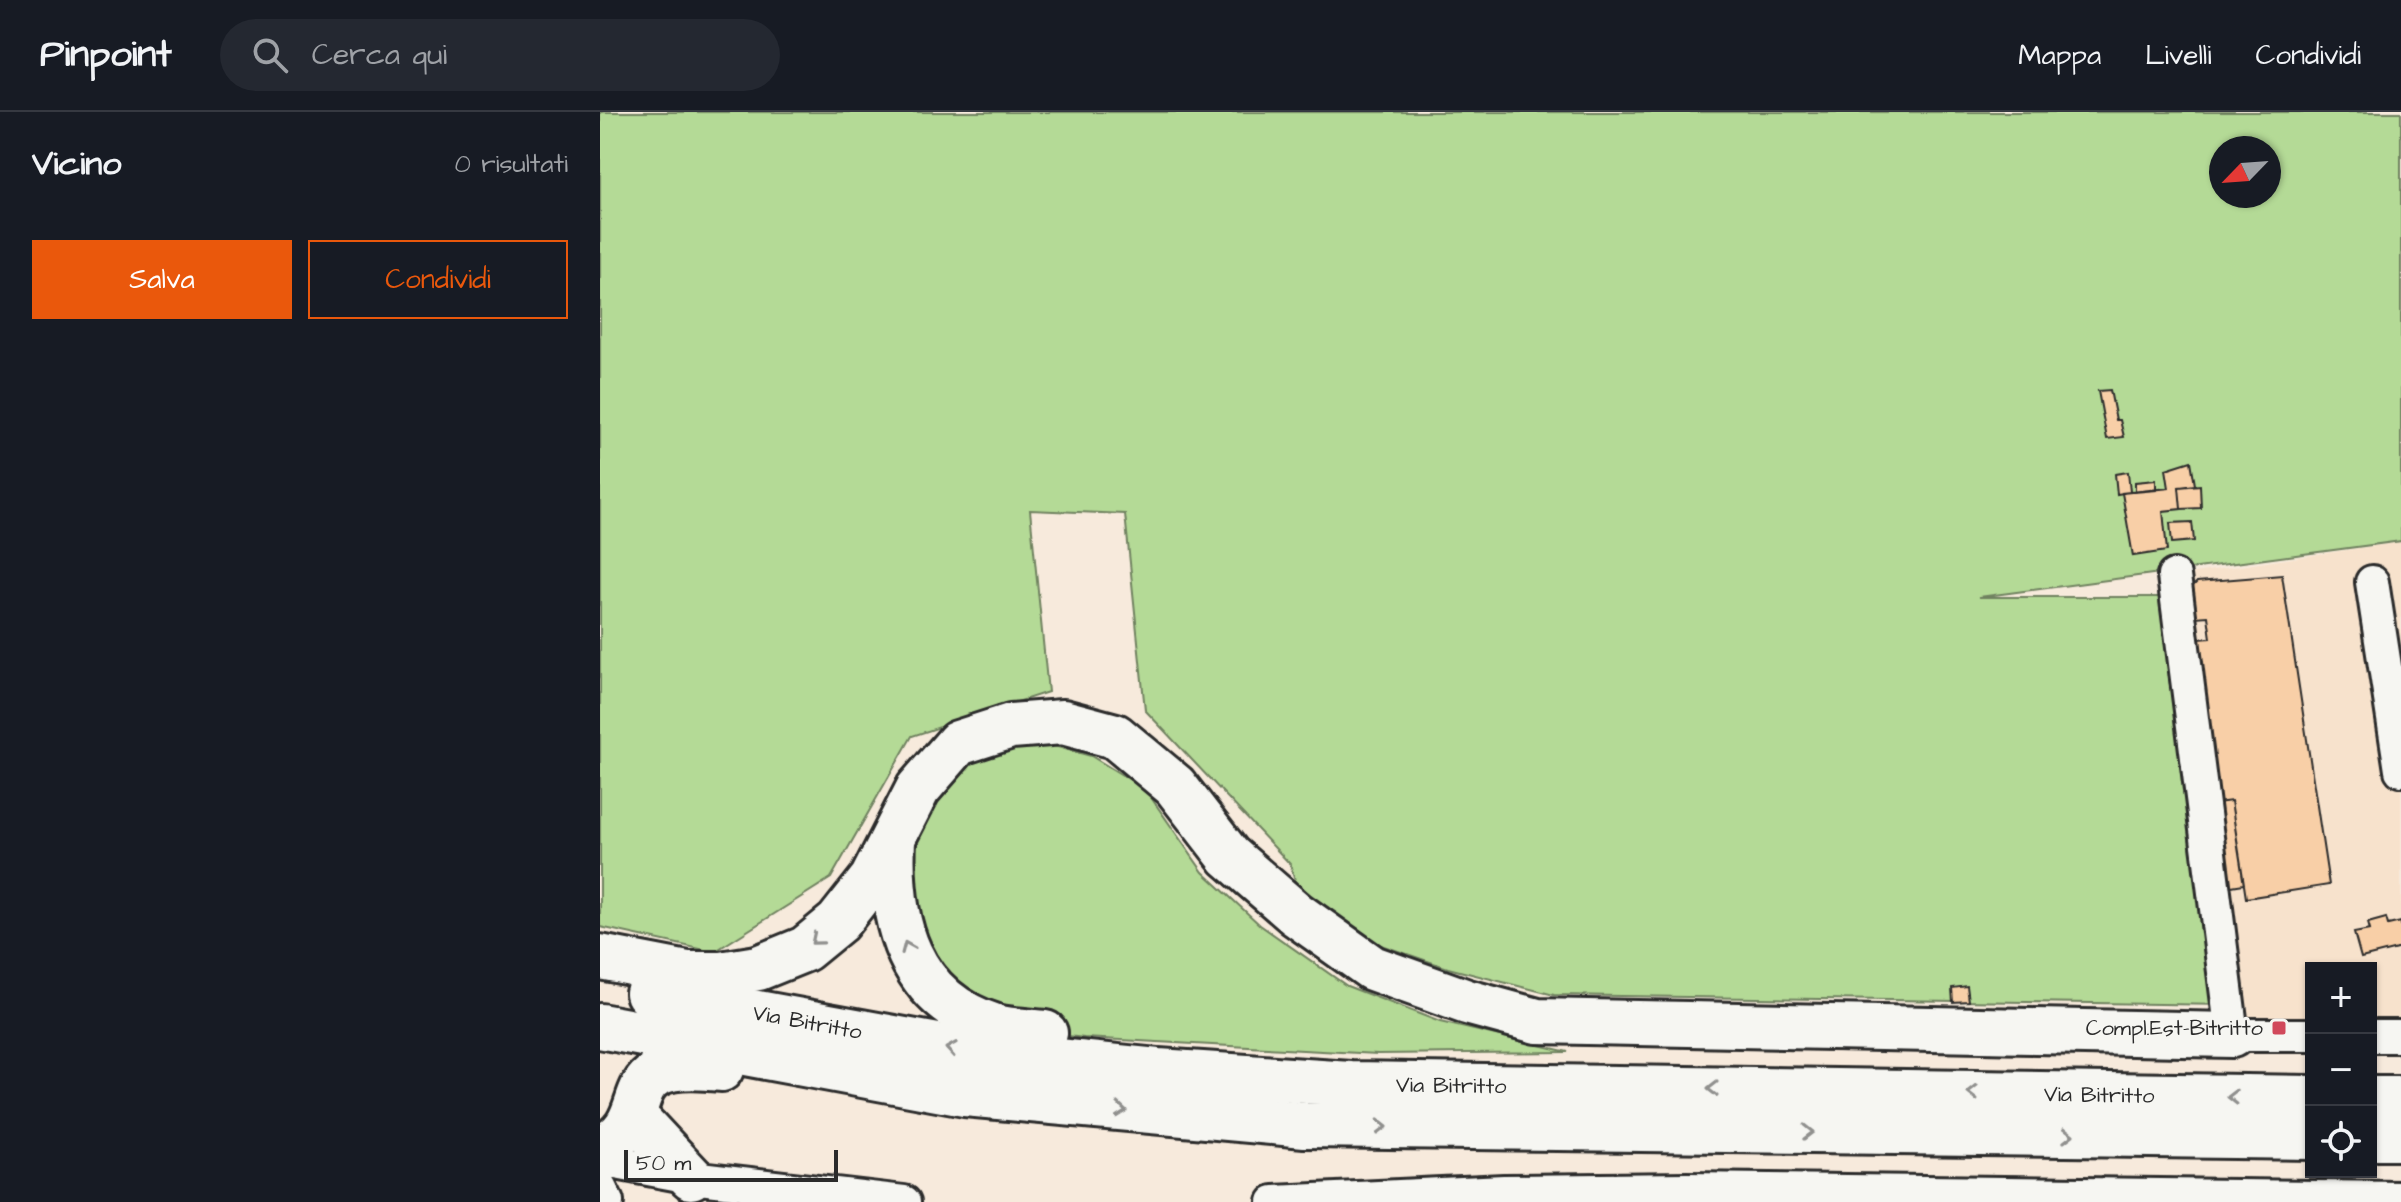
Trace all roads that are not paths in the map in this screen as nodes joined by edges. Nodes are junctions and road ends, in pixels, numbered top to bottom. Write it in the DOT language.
graph roads {
  1 [pos="2174,576"];
  2 [pos="2372,582"];
  3 [pos="2401,770"];
  4 [pos="894,833"];
  5 [pos="600,957"];
  6 [pos="600,983"];
  7 [pos="600,1026"];
  8 [pos="2232,1035"];
  9 [pos="2305,1035"];
  10 [pos="2377,1036"];
  11 [pos="2401,1036"];
  12 [pos="1507,1086"];
  13 [pos="2305,1098"];
  14 [pos="2377,1099"];
  15 [pos="2401,1099"];
  16 [pos="1044,1102"];
  17 [pos="634,1116"];
  18 [pos="2305,1137"];
  19 [pos="2377,1138"];
  20 [pos="2401,1138"];
  21 [pos="600,1148"];
  22 [pos="600,1160"];
  23 [pos="600,1188"];
  24 [pos="697,1190"];
  25 [pos="1504,1196"];
  26 [pos="2401,1198"];
  27 [pos="607,1202"];
  28 [pos="904,1202"];
  29 [pos="1274,1202"];
  1 -- 8 [label="street"];
  2 -- 3 [label="street"];
  4 -- 5 [label="highway, one-way"];
  4 -- 8 [label="highway"];
  12 -- 4 [label="highway, one-way"];
  12 -- 6 [label="highway, Via Bitritto, one-way"];
  7 -- 16 [label="highway, Via Bitritto"];
  8 -- 9 [label="street"];
  10 -- 11 [label="street"];
  13 -- 12 [label="highway, Via Bitritto, one-way"];
  14 -- 15 [label="highway"];
  16 -- 17 [label="highway"];
  16 -- 18 [label="highway, Via Bitritto, one-way"];
  17 -- 21 [label="highway"];
  17 -- 24 [label="highway"];
  19 -- 20 [label="highway"];
  22 -- 24 [label="street"];
  23 -- 27 [label="street"];
  24 -- 28 [label="street"];
  25 -- 26 [label="street"];
  25 -- 29 [label="street"];
}
